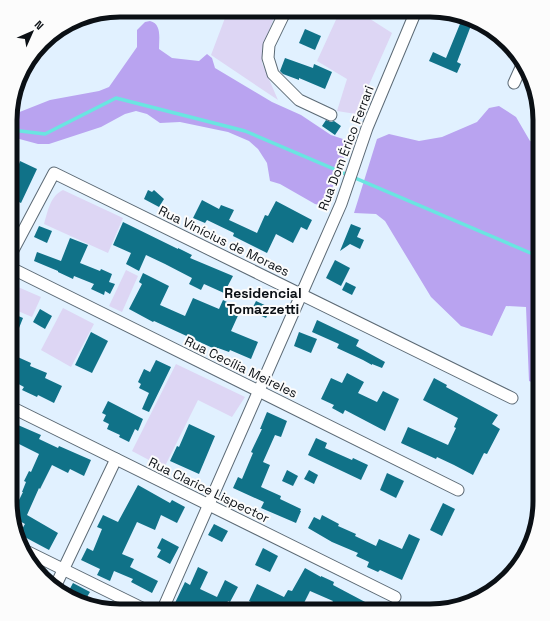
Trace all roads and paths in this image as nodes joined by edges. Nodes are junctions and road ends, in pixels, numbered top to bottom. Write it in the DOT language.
graph roads {
  1 [pos="283,17"];
  2 [pos="413,17"];
  3 [pos="520,70"];
  4 [pos="514,83"];
  5 [pos="331,115"];
  6 [pos="17,243"];
  7 [pos="17,271"];
  8 [pos="301,294"];
  9 [pos="258,391"];
  10 [pos="512,398"];
  11 [pos="17,410"];
  12 [pos="116,459"];
  13 [pos="458,490"];
  14 [pos="208,505"];
  15 [pos="32,554"];
  16 [pos="63,569"];
  17 [pos="57,583"];
  18 [pos="396,597"];
  19 [pos="134,604"];
  20 [pos="165,604"];
  1 -- 5 [label="street"];
  2 -- 8 [label="street, Rua Dom Érico Ferrari"];
  3 -- 4 [label="street"];
  6 -- 8 [label="street, Rua Vinícius de Moraes"];
  7 -- 9 [label="street, Rua Cecília Meireles"];
  8 -- 9 [label="street, Rua Dom Érico Ferrari"];
  8 -- 10 [label="street, Rua Vinícius de Moraes"];
  9 -- 13 [label="street, Rua Cecília Meireles"];
  9 -- 14 [label="street, Rua Dom Érico Ferrari"];
  11 -- 12 [label="street, Rua Clarice Lispector"];
  12 -- 14 [label="street, Rua Clarice Lispector"];
  12 -- 16 [label="street"];
  14 -- 18 [label="street, Rua Clarice Lispector"];
  14 -- 20 [label="street, Rua Dom Érico Ferrari"];
  15 -- 16 [label="street"];
  16 -- 17 [label="street"];
  16 -- 19 [label="street"];
}
